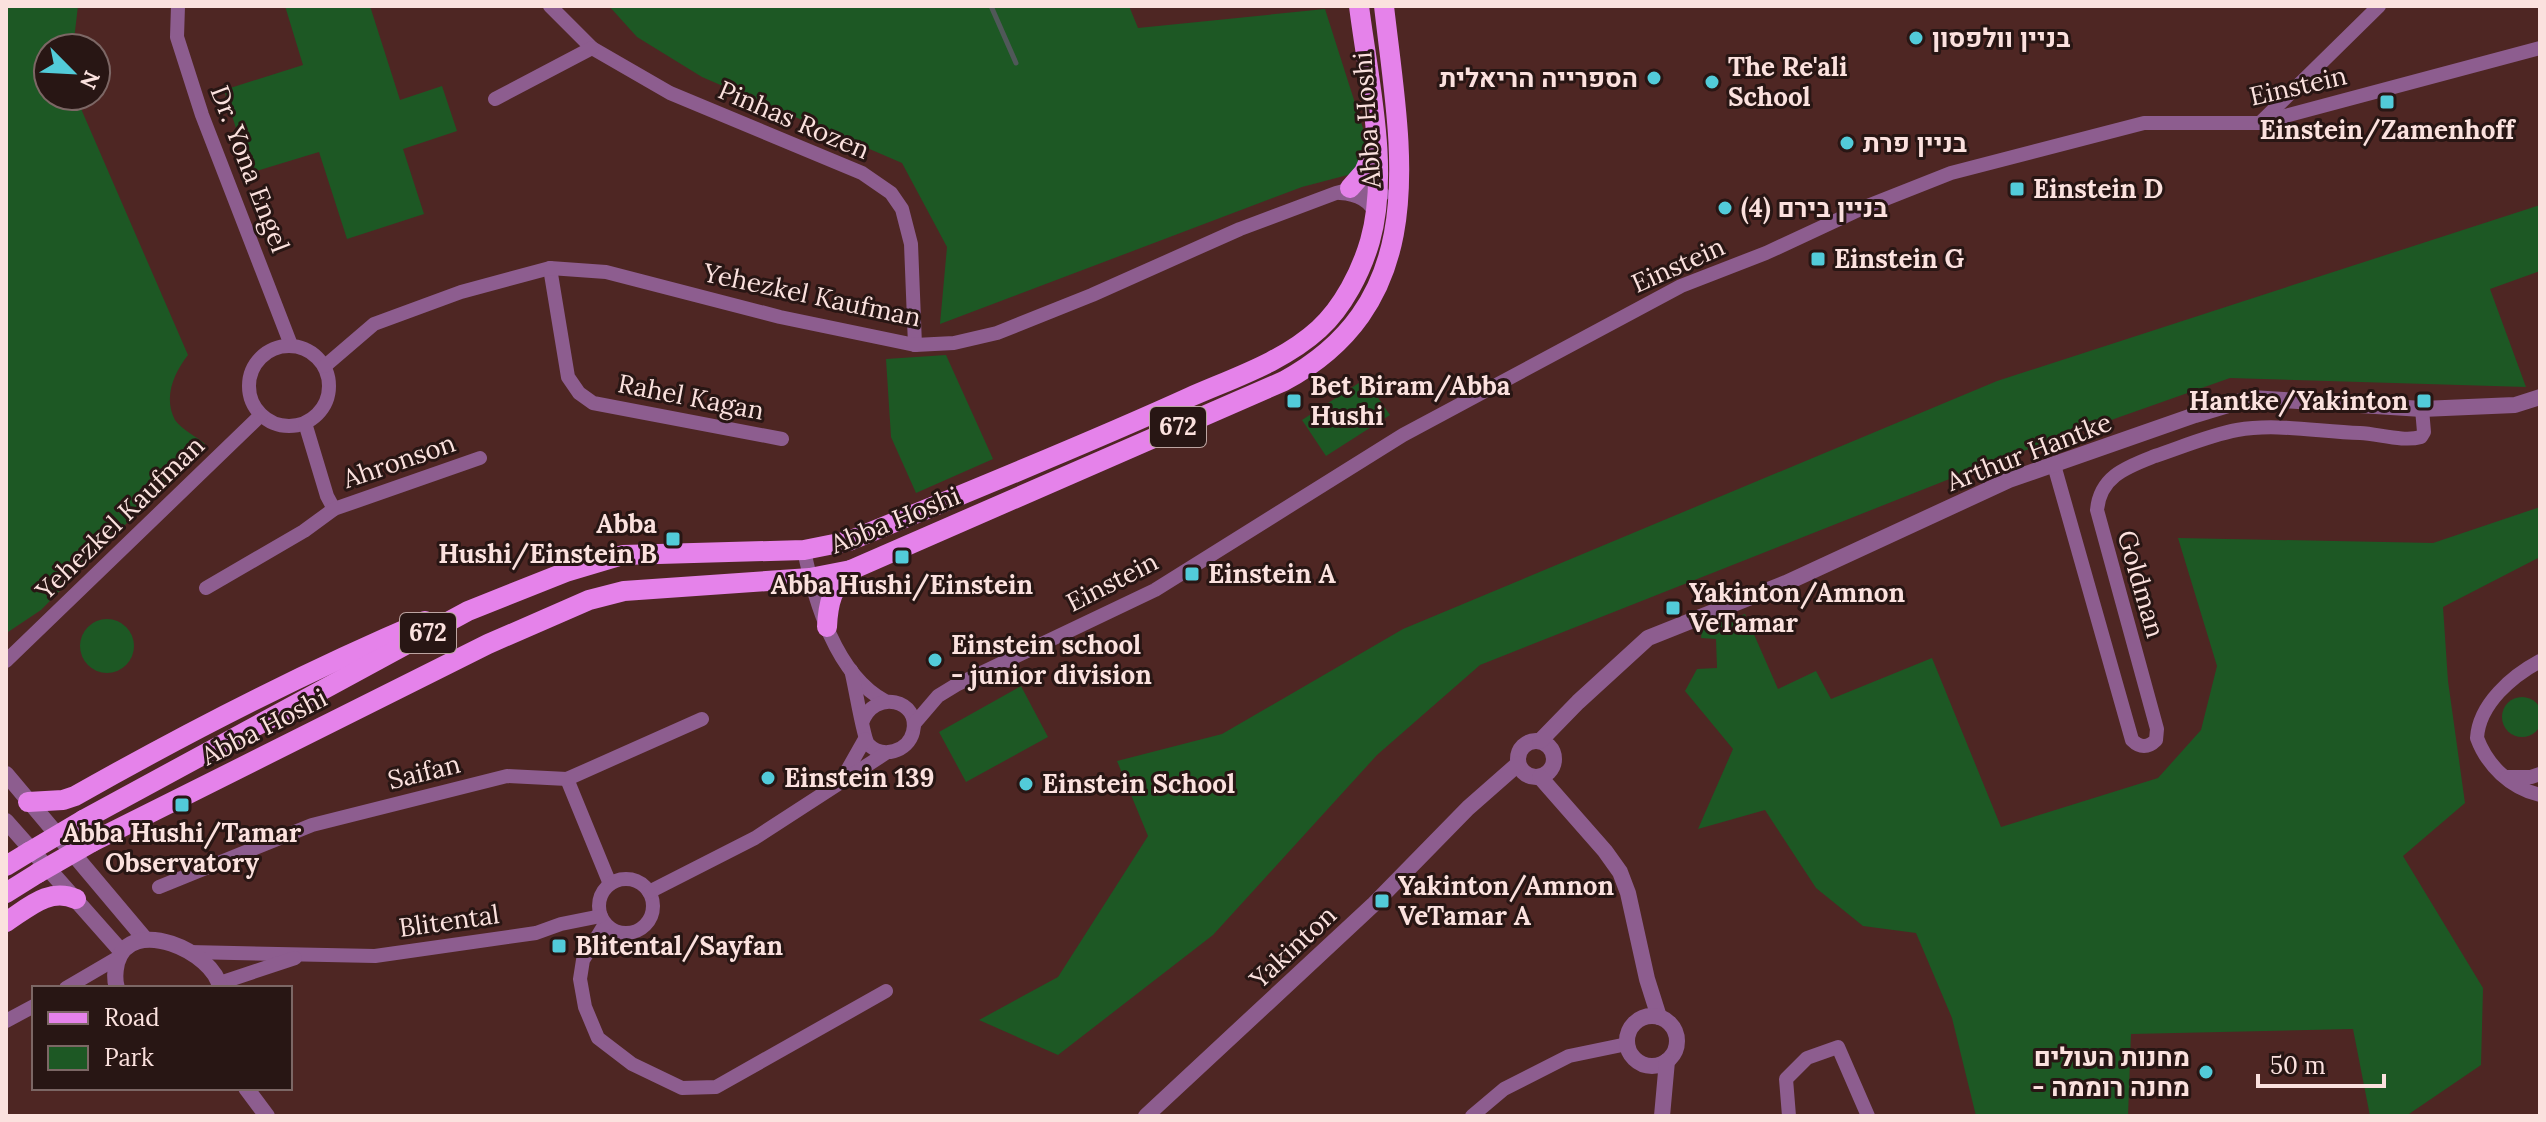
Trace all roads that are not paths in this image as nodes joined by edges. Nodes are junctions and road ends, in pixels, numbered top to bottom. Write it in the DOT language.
graph roads {
  1 [pos="178,6"];
  2 [pos="550,6"];
  3 [pos="1359,6"];
  4 [pos="1384,6"];
  5 [pos="2379,6"];
  6 [pos="592,48"];
  7 [pos="2540,48"];
  8 [pos="495,99"];
  9 [pos="2259,123"];
  10 [pos="1376,143"];
  11 [pos="1343,191"];
  12 [pos="1379,191"];
  13 [pos="1376,216"];
  14 [pos="1397,223"];
  15 [pos="550,268"];
  16 [pos="291,345"];
  17 [pos="915,345"];
  18 [pos="325,366"];
  19 [pos="2540,397"];
  20 [pos="2422,409"];
  21 [pos="261,415"];
  22 [pos="305,423"];
  23 [pos="782,439"];
  24 [pos="480,458"];
  25 [pos="2054,465"];
  26 [pos="334,509"];
  27 [pos="804,550"];
  28 [pos="851,570"];
  29 [pos="810,578"];
  30 [pos="206,588"];
  31 [pos="468,611"];
  32 [pos="827,627"];
  33 [pos="8,658"];
  34 [pos="2540,661"];
  35 [pos="851,670"];
  36 [pos="885,701"];
  37 [pos="1578,702"];
  38 [pos="702,719"];
  39 [pos="862,723"];
  40 [pos="914,724"];
  41 [pos="865,739"];
  42 [pos="1540,741"];
  43 [pos="886,753"];
  44 [pos="1539,767"];
  45 [pos="6,774"];
  46 [pos="2540,774"];
  47 [pos="2506,777"];
  48 [pos="567,779"];
  49 [pos="836,785"];
  50 [pos="2540,795"];
  51 [pos="28,802"];
  52 [pos="6,821"];
  53 [pos="6,866"];
  54 [pos="610,884"];
  55 [pos="159,887"];
  56 [pos="649,892"];
  57 [pos="6,893"];
  58 [pos="76,899"];
  59 [pos="603,920"];
  60 [pos="6,922"];
  61 [pos="145,939"];
  62 [pos="189,952"];
  63 [pos="120,954"];
  64 [pos="303,955"];
  65 [pos="1647,979"];
  66 [pos="69,986"];
  67 [pos="116,986"];
  68 [pos="220,986"];
  69 [pos="886,991"];
  70 [pos="32,1007"];
  71 [pos="1659,1017"];
  72 [pos="1638,1019"];
  73 [pos="6,1021"];
  74 [pos="1627,1044"];
  75 [pos="1667,1061"];
  76 [pos="1649,1067"];
  77 [pos="248,1090"];
  78 [pos="1662,1108"];
  79 [pos="267,1116"];
  80 [pos="1146,1116"];
  81 [pos="1472,1116"];
  82 [pos="1789,1116"];
  83 [pos="1868,1116"];
  1 -- 16 [label="street, Dr. Yona Engel"];
  2 -- 6 [label="street, Pinhas Rozen"];
  3 -- 10 [label="main road, Abba Hoshi / 672"];
  4 -- 14 [label="main road, Abba Hoshi / 672"];
  5 -- 9 [label="street"];
  6 -- 8 [label="street"];
  6 -- 17 [label="street, Pinhas Rozen"];
  7 -- 9 [label="street, Einstein"];
  9 -- 40 [label="street, Einstein"];
  10 -- 11 [label="main road"];
  10 -- 12 [label="main road, Abba Hoshi / 672"];
  11 -- 12 [label="street, Yehezkel Kaufman"];
  11 -- 13 [label="street"];
  11 -- 17 [label="street, Yehezkel Kaufman"];
  12 -- 13 [label="main road, Abba Hoshi / 672"];
  12 -- 14 [label="street"];
  13 -- 27 [label="main road, Abba Hoshi / 672"];
  14 -- 28 [label="main road, Abba Hoshi / 672"];
  15 -- 17 [label="street, Yehezkel Kaufman"];
  15 -- 18 [label="street, Yehezkel Kaufman"];
  15 -- 23 [label="street, Rahel Kagan"];
  16 -- 18 [label="street"];
  16 -- 21 [label="street"];
  18 -- 22 [label="street"];
  19 -- 20 [label="street, Arthur Hantke"];
  20 -- 25 [label="street, Arthur Hantke"];
  20 -- 25 [label="street, Goldman"];
  21 -- 22 [label="street"];
  21 -- 33 [label="street, Yehezkel Kaufman"];
  22 -- 26 [label="street, Ahronson"];
  24 -- 26 [label="street, Ahronson"];
  25 -- 37 [label="street, Arthur Hantke"];
  26 -- 30 [label="street, Ahronson"];
  27 -- 29 [label="street"];
  27 -- 31 [label="main road, Abba Hoshi / 672"];
  28 -- 29 [label="main road, Abba Hoshi / 672"];
  28 -- 32 [label="main road"];
  29 -- 32 [label="street"];
  29 -- 57 [label="main road, Abba Hoshi / 672, bridge"];
  31 -- 51 [label="main road"];
  31 -- 53 [label="main road, Abba Hoshi / 672, bridge"];
  32 -- 35 [label="street"];
  34 -- 47 [label="street"];
  35 -- 36 [label="street"];
  35 -- 39 [label="street"];
  36 -- 39 [label="street"];
  36 -- 40 [label="street"];
  37 -- 42 [label="street, Arthur Hantke"];
  37 -- 44 [label="street, Arthur Hantke"];
  38 -- 48 [label="street, Saifan"];
  39 -- 41 [label="street"];
  40 -- 43 [label="street"];
  41 -- 43 [label="street"];
  41 -- 49 [label="street"];
  42 -- 44 [label="street"];
  42 -- 44 [label="street, Arthur Hantke"];
  43 -- 49 [label="street"];
  44 -- 65 [label="street"];
  44 -- 80 [label="street, Yakinton"];
  45 -- 51 [label="street"];
  46 -- 47 [label="street"];
  47 -- 50 [label="street"];
  48 -- 54 [label="street"];
  48 -- 55 [label="street, Saifan"];
  49 -- 56 [label="street"];
  51 -- 61 [label="street"];
  52 -- 58 [label="street"];
  54 -- 56 [label="street"];
  54 -- 59 [label="street"];
  56 -- 59 [label="street"];
  58 -- 60 [label="main road"];
  58 -- 63 [label="street"];
  59 -- 64 [label="street, Blitental"];
  59 -- 69 [label="street"];
  61 -- 62 [label="street"];
  61 -- 63 [label="street"];
  62 -- 64 [label="street, Blitental"];
  62 -- 68 [label="street"];
  63 -- 66 [label="street"];
  63 -- 67 [label="street"];
  64 -- 68 [label="street, Blitental"];
  65 -- 71 [label="street"];
  65 -- 72 [label="street"];
  70 -- 73 [label="street"];
  71 -- 72 [label="street"];
  71 -- 75 [label="street"];
  72 -- 74 [label="street"];
  74 -- 76 [label="street"];
  74 -- 81 [label="street"];
  75 -- 76 [label="street"];
  75 -- 78 [label="street"];
  76 -- 78 [label="street"];
  77 -- 79 [label="street"];
  82 -- 83 [label="street"];
}
